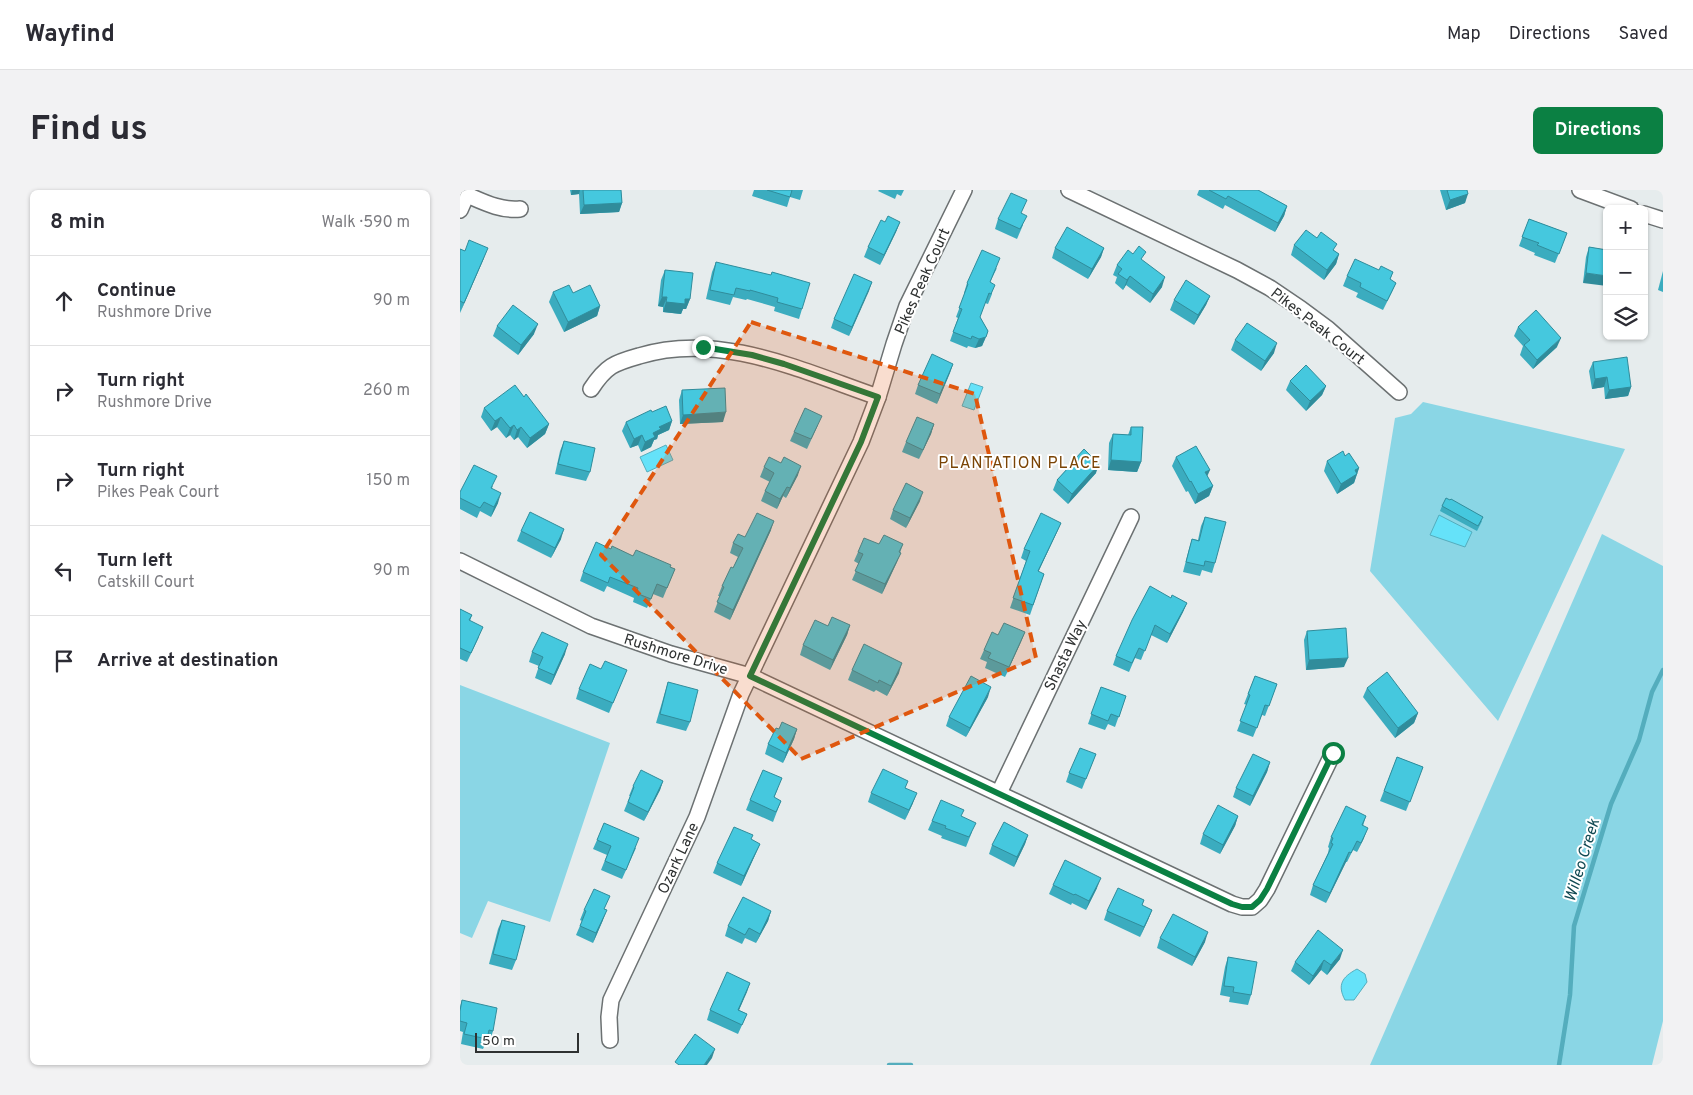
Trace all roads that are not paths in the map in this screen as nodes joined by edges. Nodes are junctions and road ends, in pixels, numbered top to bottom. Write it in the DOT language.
graph roads {
  1 [pos="964,190"];
  2 [pos="1069,190"];
  3 [pos="1580,190"];
  4 [pos="463,193"];
  5 [pos="1620,205"];
  6 [pos="520,209"];
  7 [pos="460,210"];
  8 [pos="1648,215"];
  9 [pos="1663,220"];
  10 [pos="591,389"];
  11 [pos="1399,392"];
  12 [pos="878,397"];
  13 [pos="1131,517"];
  14 [pos="460,561"];
  15 [pos="750,676"];
  16 [pos="1333,753"];
  17 [pos="999,793"];
  18 [pos="610,1040"];
  1 -- 12 [label="street, Pikes Peak Court"];
  2 -- 11 [label="street, Pikes Peak Court"];
  3 -- 5 [label="street"];
  4 -- 6 [label="street"];
  4 -- 7 [label="street"];
  8 -- 9 [label="street"];
  10 -- 12 [label="street"];
  12 -- 15 [label="street, Pikes Peak Court"];
  13 -- 17 [label="street, Shasta Way"];
  14 -- 15 [label="street, Rushmore Drive"];
  15 -- 17 [label="street, Rushmore Drive"];
  15 -- 18 [label="street, Ozark Lane"];
  16 -- 17 [label="street, Rushmore Drive"];
}
